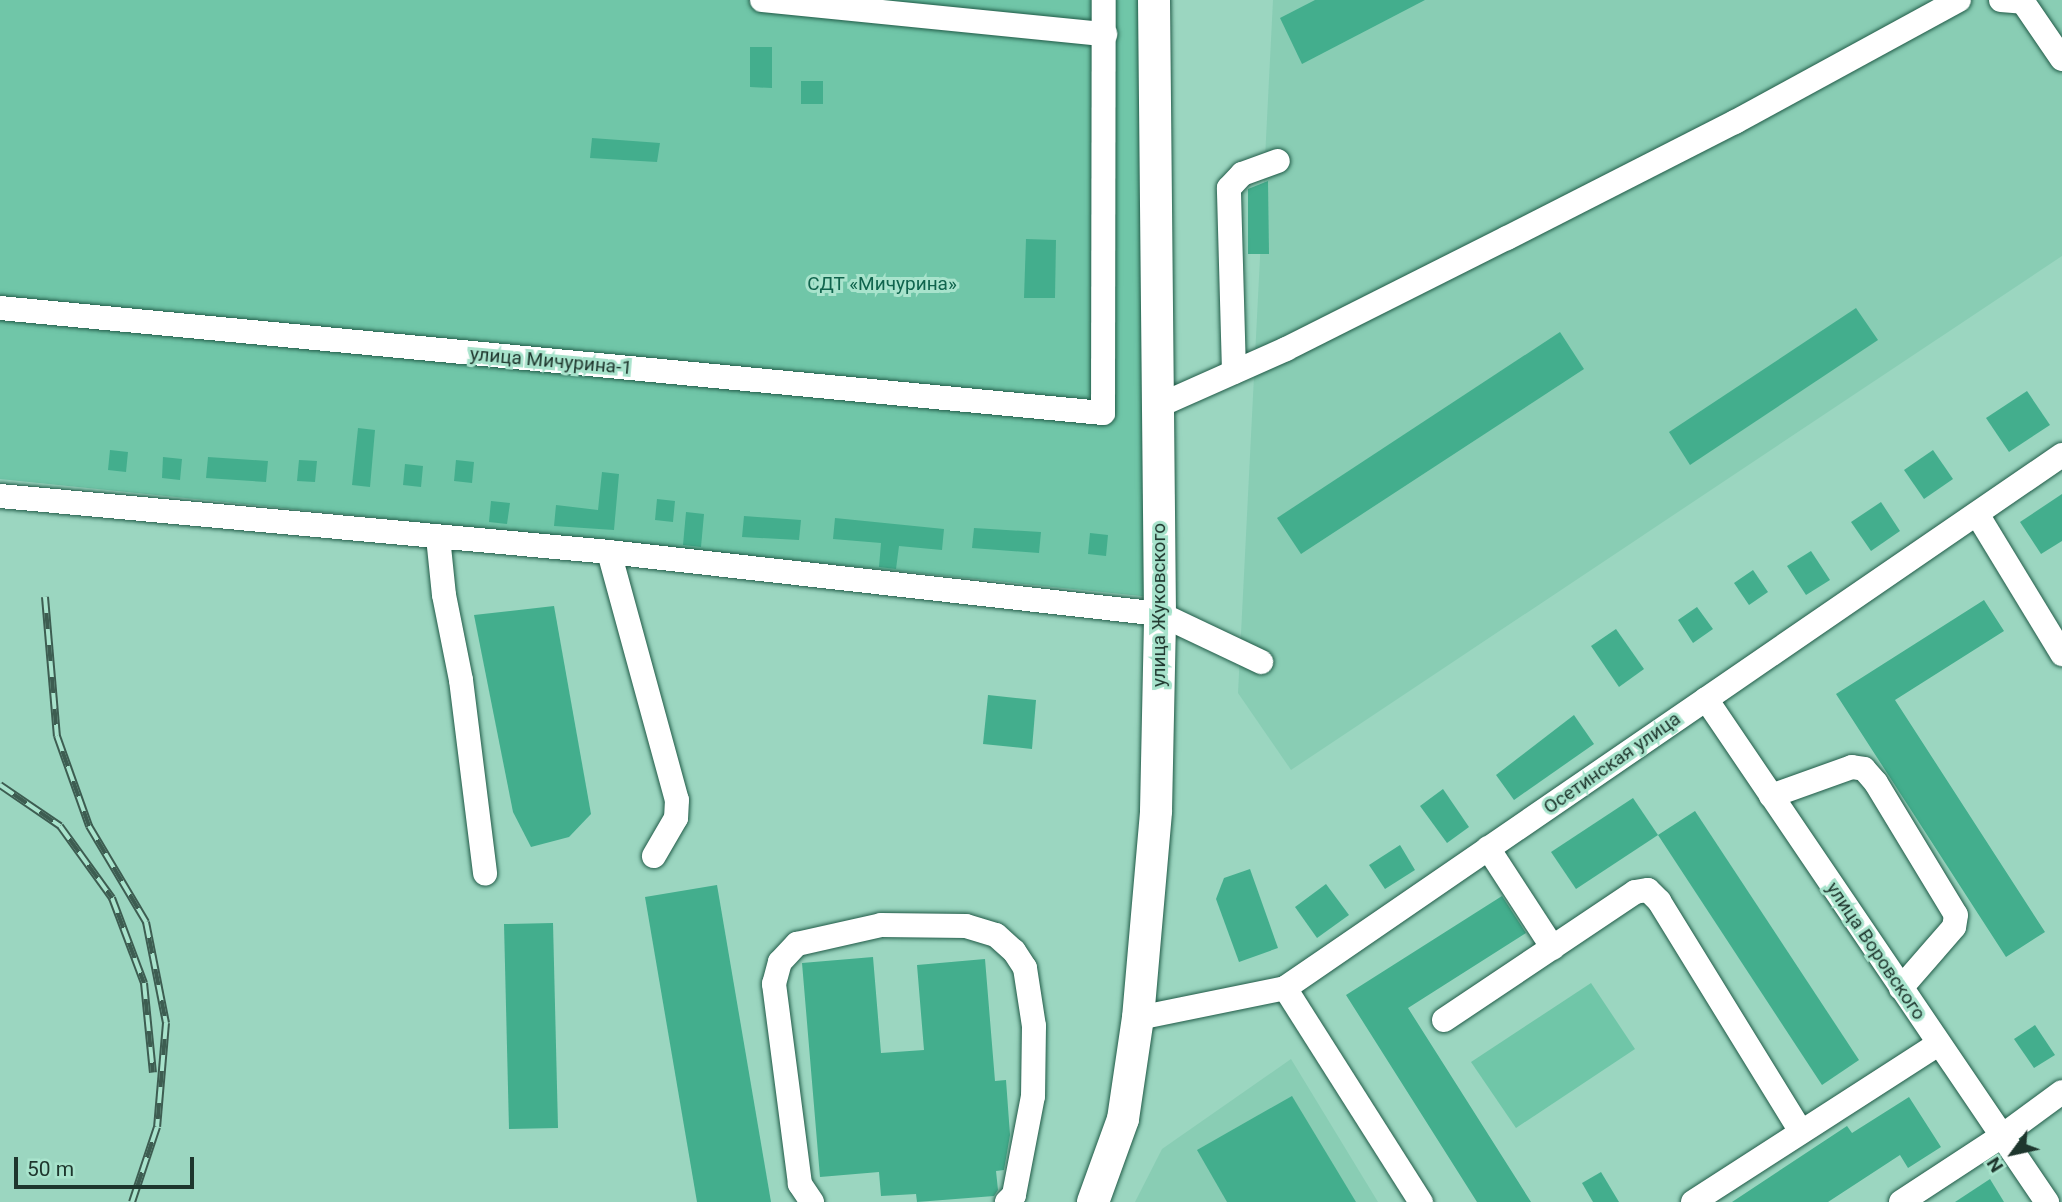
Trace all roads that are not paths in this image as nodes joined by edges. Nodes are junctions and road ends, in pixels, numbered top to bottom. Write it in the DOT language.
graph roads {
  1 [pos="762,0"];
  2 [pos="1104,0"];
  3 [pos="1154,0"];
  4 [pos="1959,0"];
  5 [pos="2001,0"];
  6 [pos="1105,34"];
  7 [pos="2062,59"];
  8 [pos="1278,160"];
  9 [pos="0,308"];
  10 [pos="1234,372"];
  11 [pos="1158,406"];
  12 [pos="2062,454"];
  13 [pos="0,496"];
  14 [pos="1978,514"];
  15 [pos="439,537"];
  16 [pos="609,552"];
  17 [pos="1160,614"];
  18 [pos="2062,654"];
  19 [pos="1261,662"];
  20 [pos="1706,699"];
  21 [pos="1771,796"];
  22 [pos="1489,848"];
  23 [pos="654,856"];
  24 [pos="485,874"];
  25 [pos="1553,948"];
  26 [pos="1285,988"];
  27 [pos="1901,988"];
  28 [pos="1138,1018"];
  29 [pos="1444,1020"];
  30 [pos="1938,1044"];
  31 [pos="2062,1092"];
  32 [pos="1801,1132"];
  33 [pos="2002,1136"];
  34 [pos="812,1202"];
  35 [pos="1007,1202"];
  36 [pos="1093,1202"];
  37 [pos="1421,1202"];
  38 [pos="1693,1202"];
  39 [pos="1901,1202"];
  40 [pos="2047,1202"];
  1 -- 6 [label="street"];
  2 -- 6 [label="street"];
  3 -- 11 [label="main road, улица Жуковского"];
  4 -- 10 [label="street"];
  5 -- 7 [label="street"];
  6 -- 9 [label="street, улица Мичурина-1"];
  8 -- 10 [label="street"];
  10 -- 11 [label="street"];
  11 -- 17 [label="main road, улица Жуковского"];
  12 -- 14 [label="street, Осетинская улица"];
  13 -- 15 [label="street"];
  14 -- 18 [label="street"];
  14 -- 20 [label="street, Осетинская улица"];
  15 -- 16 [label="street"];
  15 -- 24 [label="street"];
  16 -- 17 [label="street"];
  16 -- 23 [label="street"];
  17 -- 19 [label="street"];
  17 -- 28 [label="main road, улица Жуковского"];
  20 -- 21 [label="street, улица Воровского"];
  20 -- 22 [label="street, Осетинская улица"];
  21 -- 27 [label="street, улица Воровского"];
  21 -- 27 [label="street"];
  22 -- 25 [label="street"];
  22 -- 26 [label="street, Осетинская улица"];
  25 -- 29 [label="street"];
  25 -- 32 [label="street"];
  26 -- 28 [label="street, Осетинская улица"];
  26 -- 37 [label="street"];
  27 -- 30 [label="street, улица Воровского"];
  28 -- 36 [label="main road, улица Жуковского"];
  30 -- 32 [label="street"];
  30 -- 33 [label="street, улица Воровского"];
  31 -- 33 [label="street"];
  32 -- 38 [label="street"];
  33 -- 39 [label="street"];
  33 -- 40 [label="street, улица Воровского"];
  34 -- 35 [label="street"];
}
